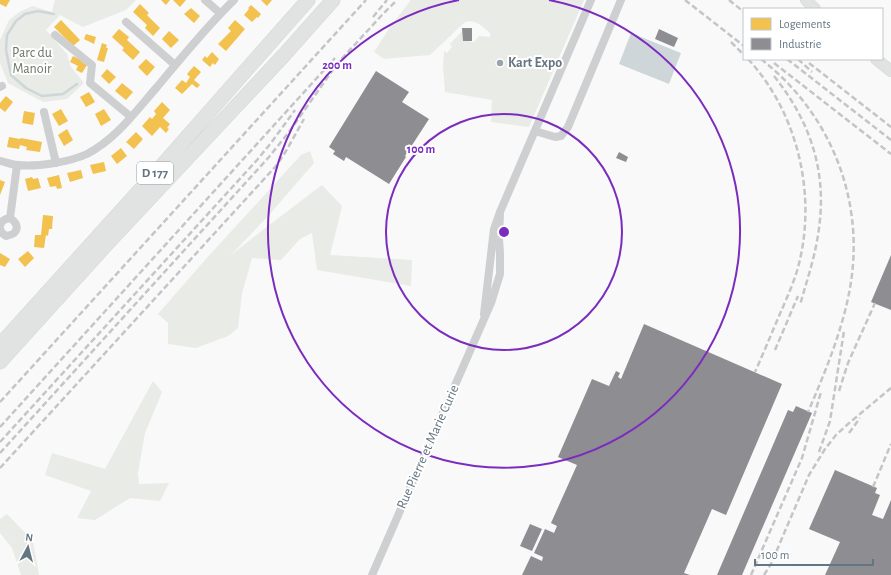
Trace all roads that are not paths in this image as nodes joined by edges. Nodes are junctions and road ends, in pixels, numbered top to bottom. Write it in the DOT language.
graph roads {
  1 [pos="205,0"];
  2 [pos="234,0"];
  3 [pos="308,0"];
  4 [pos="330,0"];
  5 [pos="333,0"];
  6 [pos="591,0"];
  7 [pos="621,0"];
  8 [pos="806,0"];
  9 [pos="814,8"];
  10 [pos="220,13"];
  11 [pos="126,22"];
  12 [pos="55,35"];
  13 [pos="284,55"];
  14 [pos="877,60"];
  15 [pos="175,65"];
  16 [pos="891,71"];
  17 [pos="44,112"];
  18 [pos="131,117"];
  19 [pos="535,131"];
  20 [pos="0,161"];
  21 [pos="56,163"];
  22 [pos="17,165"];
  23 [pos="500,212"];
  24 [pos="10,218"];
  25 [pos="0,228"];
  26 [pos="483,319"];
  27 [pos="0,345"];
  28 [pos="0,362"];
  29 [pos="372,575"];
  1 -- 10 [label="street"];
  2 -- 10 [label="street"];
  3 -- 27 [label="highway, D 177"];
  4 -- 13 [label="highway"];
  5 -- 13 [label="highway"];
  6 -- 19 [label="street, Rue Pierre et Marie Curie"];
  7 -- 19 [label="street"];
  8 -- 9 [label="street"];
  10 -- 15 [label="street"];
  11 -- 15 [label="street"];
  12 -- 18 [label="street"];
  13 -- 28 [label="highway, D 177"];
  14 -- 16 [label="street"];
  15 -- 18 [label="street"];
  17 -- 21 [label="street"];
  18 -- 21 [label="street"];
  19 -- 23 [label="street, Rue Pierre et Marie Curie"];
  20 -- 22 [label="street"];
  21 -- 22 [label="street"];
  22 -- 24 [label="street"];
  23 -- 26 [label="street, Rue Pierre et Marie Curie"];
  23 -- 26 [label="street, Rue Pierre et Marie Curie"];
  24 -- 25 [label="street"];
  24 -- 25 [label="street"];
  26 -- 29 [label="street, Rue Pierre et Marie Curie"];
}
